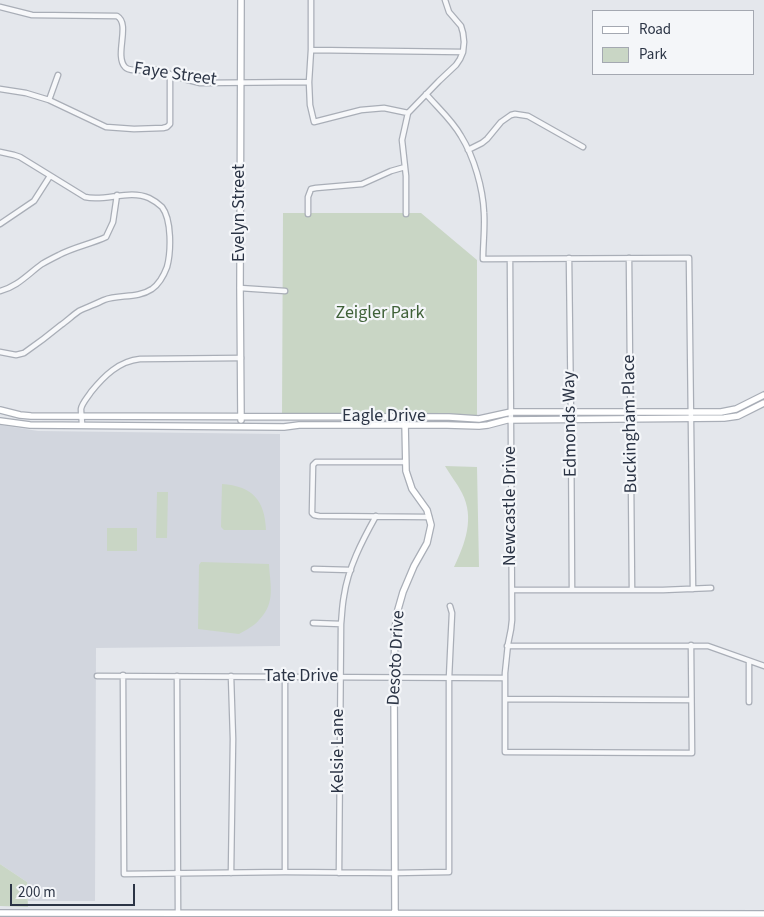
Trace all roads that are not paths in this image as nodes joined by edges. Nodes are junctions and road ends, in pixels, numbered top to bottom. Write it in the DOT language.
graph roads {
  1 [pos="240,0"];
  2 [pos="311,0"];
  3 [pos="445,0"];
  4 [pos="0,7"];
  5 [pos="311,50"];
  6 [pos="463,52"];
  7 [pos="170,74"];
  8 [pos="58,75"];
  9 [pos="241,82"];
  10 [pos="309,82"];
  11 [pos="0,90"];
  12 [pos="426,94"];
  13 [pos="49,100"];
  14 [pos="408,113"];
  15 [pos="583,147"];
  16 [pos="468,150"];
  17 [pos="0,152"];
  18 [pos="405,167"];
  19 [pos="50,176"];
  20 [pos="117,195"];
  21 [pos="308,214"];
  22 [pos="406,214"];
  23 [pos="0,224"];
  24 [pos="569,258"];
  25 [pos="629,258"];
  26 [pos="510,259"];
  27 [pos="240,288"];
  28 [pos="0,291"];
  29 [pos="285,291"];
  30 [pos="0,352"];
  31 [pos="241,358"];
  32 [pos="764,395"];
  33 [pos="764,403"];
  34 [pos="0,410"];
  35 [pos="631,411"];
  36 [pos="690,411"];
  37 [pos="511,412"];
  38 [pos="571,412"];
  39 [pos="82,416"];
  40 [pos="165,417"];
  41 [pos="241,417"];
  42 [pos="287,417"];
  43 [pos="386,417"];
  44 [pos="405,417"];
  45 [pos="479,419"];
  46 [pos="631,419"];
  47 [pos="690,419"];
  48 [pos="0,420"];
  49 [pos="511,420"];
  50 [pos="572,420"];
  51 [pos="82,425"];
  52 [pos="345,425"];
  53 [pos="405,425"];
  54 [pos="165,426"];
  55 [pos="241,426"];
  56 [pos="479,426"];
  57 [pos="287,427"];
  58 [pos="405,462"];
  59 [pos="376,516"];
  60 [pos="429,517"];
  61 [pos="314,569"];
  62 [pos="351,570"];
  63 [pos="712,588"];
  64 [pos="693,589"];
  65 [pos="512,590"];
  66 [pos="572,590"];
  67 [pos="632,590"];
  68 [pos="450,606"];
  69 [pos="313,623"];
  70 [pos="341,624"];
  71 [pos="691,645"];
  72 [pos="508,646"];
  73 [pos="749,661"];
  74 [pos="764,665"];
  75 [pos="97,676"];
  76 [pos="123,676"];
  77 [pos="177,676"];
  78 [pos="231,676"];
  79 [pos="285,677"];
  80 [pos="340,677"];
  81 [pos="394,677"];
  82 [pos="449,678"];
  83 [pos="505,678"];
  84 [pos="505,699"];
  85 [pos="691,700"];
  86 [pos="749,702"];
  87 [pos="285,872"];
  88 [pos="177,873"];
  89 [pos="231,873"];
  90 [pos="339,873"];
  91 [pos="394,873"];
  92 [pos="0,912"];
  93 [pos="178,912"];
  94 [pos="395,913"];
  95 [pos="764,914"];
  96 [pos="220,915"];
  97 [pos="278,915"];
  98 [pos="360,915"];
  1 -- 9 [label="street, Evelyn Street"];
  2 -- 5 [label="street"];
  3 -- 6 [label="street"];
  4 -- 7 [label="street, Faye Street"];
  5 -- 6 [label="street"];
  5 -- 10 [label="street"];
  6 -- 12 [label="street"];
  7 -- 9 [label="street, Faye Street"];
  7 -- 13 [label="street"];
  8 -- 13 [label="street"];
  9 -- 10 [label="street, Faye Street"];
  9 -- 27 [label="street, Evelyn Street"];
  10 -- 14 [label="street"];
  11 -- 13 [label="street"];
  12 -- 14 [label="street"];
  12 -- 16 [label="street"];
  14 -- 18 [label="street"];
  15 -- 16 [label="street"];
  16 -- 26 [label="street"];
  17 -- 19 [label="street"];
  18 -- 21 [label="street"];
  18 -- 22 [label="street"];
  19 -- 20 [label="street"];
  19 -- 23 [label="street"];
  20 -- 28 [label="street"];
  20 -- 30 [label="street"];
  24 -- 25 [label="street"];
  24 -- 26 [label="street"];
  24 -- 38 [label="street, Edmonds Way"];
  25 -- 35 [label="street, Buckingham Place"];
  25 -- 36 [label="street"];
  26 -- 37 [label="street, Newcastle Drive"];
  27 -- 29 [label="street"];
  27 -- 31 [label="street, Evelyn Street"];
  31 -- 39 [label="street"];
  31 -- 41 [label="street, Evelyn Street"];
  32 -- 36 [label="street, Eagle Drive"];
  33 -- 47 [label="street, Eagle Drive"];
  34 -- 39 [label="street, Eagle Drive"];
  35 -- 36 [label="street, Eagle Drive"];
  35 -- 38 [label="street, Eagle Drive"];
  35 -- 46 [label="street, Buckingham Place"];
  36 -- 47 [label="street"];
  37 -- 38 [label="street, Eagle Drive"];
  37 -- 45 [label="street, Eagle Drive"];
  37 -- 49 [label="street, Newcastle Drive"];
  38 -- 50 [label="street, Edmonds Way"];
  39 -- 40 [label="street, Eagle Drive"];
  39 -- 51 [label="street"];
  40 -- 41 [label="street, Eagle Drive"];
  40 -- 54 [label="street"];
  41 -- 42 [label="street, Eagle Drive"];
  41 -- 55 [label="street, Evelyn Street"];
  42 -- 43 [label="street, Eagle Drive"];
  42 -- 57 [label="street"];
  43 -- 44 [label="street, Eagle Drive"];
  43 -- 52 [label="street"];
  44 -- 45 [label="street, Eagle Drive"];
  44 -- 53 [label="street"];
  45 -- 56 [label="street"];
  46 -- 47 [label="street, Eagle Drive"];
  46 -- 50 [label="street, Eagle Drive"];
  46 -- 67 [label="street, Buckingham Place"];
  47 -- 64 [label="street"];
  48 -- 51 [label="street, Eagle Drive"];
  49 -- 50 [label="street, Eagle Drive"];
  49 -- 56 [label="street, Eagle Drive"];
  49 -- 65 [label="street, Newcastle Drive"];
  50 -- 66 [label="street, Edmonds Way"];
  51 -- 54 [label="street, Eagle Drive"];
  52 -- 53 [label="street, Eagle Drive"];
  52 -- 57 [label="street, Eagle Drive"];
  53 -- 56 [label="street, Eagle Drive"];
  53 -- 58 [label="street"];
  54 -- 55 [label="street, Eagle Drive"];
  55 -- 57 [label="street, Eagle Drive"];
  58 -- 59 [label="street"];
  58 -- 60 [label="street"];
  59 -- 60 [label="street"];
  59 -- 62 [label="street, Kelsie Lane"];
  60 -- 81 [label="street, Desoto Drive"];
  61 -- 62 [label="street"];
  62 -- 70 [label="street, Kelsie Lane"];
  63 -- 64 [label="street"];
  64 -- 67 [label="street"];
  65 -- 66 [label="street"];
  65 -- 72 [label="street, Newcastle Drive"];
  66 -- 67 [label="street"];
  68 -- 82 [label="street"];
  69 -- 70 [label="street"];
  70 -- 80 [label="street, Kelsie Lane"];
  71 -- 72 [label="street"];
  71 -- 73 [label="street"];
  71 -- 85 [label="street"];
  72 -- 83 [label="street, Newcastle Drive"];
  73 -- 74 [label="street"];
  73 -- 86 [label="street"];
  75 -- 76 [label="street, Tate Drive"];
  76 -- 77 [label="street, Tate Drive"];
  76 -- 88 [label="street"];
  77 -- 78 [label="street, Tate Drive"];
  77 -- 88 [label="street"];
  78 -- 79 [label="street, Tate Drive"];
  78 -- 89 [label="street"];
  79 -- 80 [label="street, Tate Drive"];
  79 -- 87 [label="street"];
  80 -- 81 [label="street, Tate Drive"];
  80 -- 90 [label="street, Kelsie Lane"];
  81 -- 82 [label="street, Tate Drive"];
  81 -- 91 [label="street, Desoto Drive"];
  82 -- 83 [label="street, Tate Drive"];
  82 -- 91 [label="street"];
  83 -- 84 [label="street, Newcastle Drive"];
  84 -- 85 [label="street"];
  84 -- 85 [label="street, Newcastle Drive"];
  87 -- 89 [label="street"];
  87 -- 90 [label="street"];
  88 -- 89 [label="street"];
  88 -- 93 [label="street"];
  90 -- 91 [label="street"];
  91 -- 94 [label="street, Desoto Drive"];
  92 -- 93 [label="street"];
  93 -- 96 [label="street"];
  94 -- 95 [label="street"];
  94 -- 98 [label="street"];
  96 -- 97 [label="street"];
  97 -- 98 [label="street"];
}
